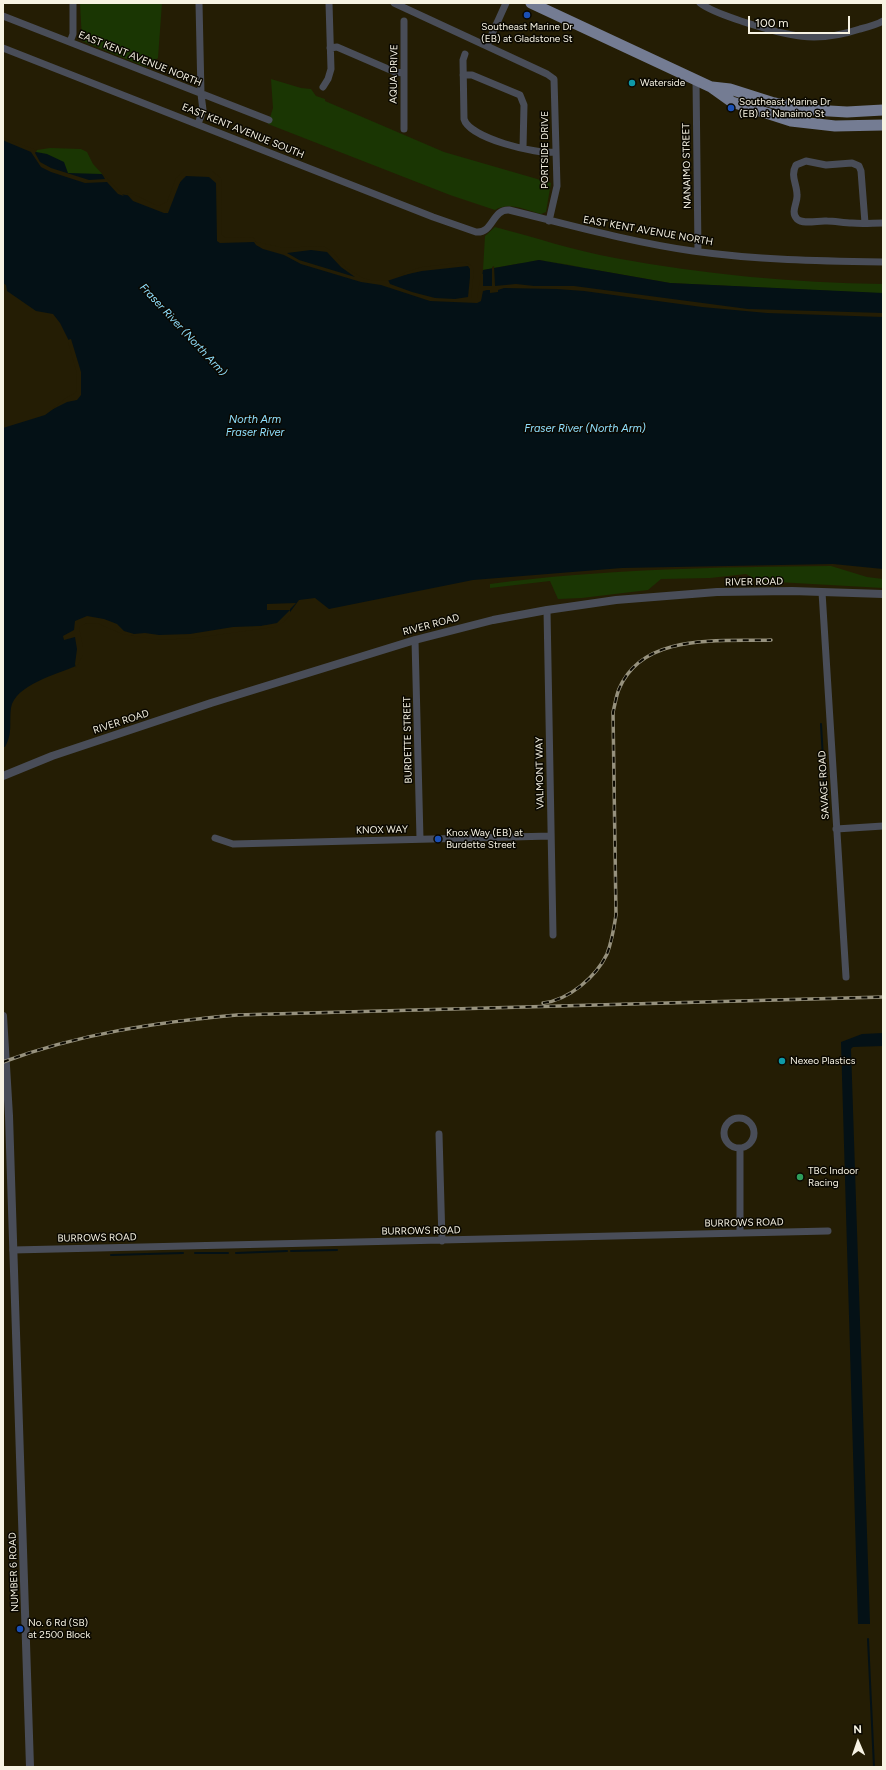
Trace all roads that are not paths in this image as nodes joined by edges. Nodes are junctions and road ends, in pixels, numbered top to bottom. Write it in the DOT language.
graph roads {
  1 [pos="72,3"];
  2 [pos="199,3"];
  3 [pos="329,3"];
  4 [pos="394,3"];
  5 [pos="506,3"];
  6 [pos="531,3"];
  7 [pos="700,3"];
  8 [pos="3,16"];
  9 [pos="404,21"];
  10 [pos="883,22"];
  11 [pos="70,42"];
  12 [pos="487,45"];
  13 [pos="3,48"];
  14 [pos="330,48"];
  15 [pos="465,54"];
  16 [pos="403,72"];
  17 [pos="463,75"];
  18 [pos="696,80"];
  19 [pos="323,87"];
  20 [pos="711,87"];
  21 [pos="201,94"];
  22 [pos="883,110"];
  23 [pos="269,120"];
  24 [pos="198,124"];
  25 [pos="883,125"];
  26 [pos="404,129"];
  27 [pos="523,148"];
  28 [pos="556,152"];
  29 [pos="550,221"];
  30 [pos="865,223"];
  31 [pos="883,223"];
  32 [pos="490,226"];
  33 [pos="698,252"];
  34 [pos="883,262"];
  35 [pos="822,592"];
  36 [pos="883,594"];
  37 [pos="547,610"];
  38 [pos="415,640"];
  39 [pos="3,776"];
  40 [pos="883,826"];
  41 [pos="836,829"];
  42 [pos="551,836"];
  43 [pos="215,838"];
  44 [pos="420,839"];
  45 [pos="553,935"];
  46 [pos="846,977"];
  47 [pos="3,1016"];
  48 [pos="5,1090"];
  49 [pos="6,1114"];
  50 [pos="439,1134"];
  51 [pos="740,1148"];
  52 [pos="828,1231"];
  53 [pos="740,1233"];
  54 [pos="442,1241"];
  55 [pos="13,1250"];
  56 [pos="30,1767"];
  1 -- 11 [label="street"];
  2 -- 21 [label="street"];
  3 -- 14 [label="street"];
  4 -- 12 [label="street"];
  5 -- 12 [label="street"];
  6 -- 18 [label="main road"];
  7 -- 10 [label="street"];
  8 -- 11 [label="street, EAST KENT AVENUE NORTH"];
  9 -- 16 [label="street, AQUA DRIVE"];
  11 -- 21 [label="street, EAST KENT AVENUE NORTH"];
  12 -- 28 [label="street, PORTSIDE DRIVE"];
  13 -- 24 [label="street, EAST KENT AVENUE SOUTH"];
  14 -- 16 [label="street"];
  14 -- 19 [label="street"];
  15 -- 17 [label="street"];
  16 -- 26 [label="street, AQUA DRIVE"];
  17 -- 27 [label="street"];
  17 -- 27 [label="street"];
  18 -- 20 [label="main road"];
  18 -- 33 [label="street, NANAIMO STREET"];
  20 -- 22 [label="main road"];
  20 -- 25 [label="main road"];
  21 -- 23 [label="street, EAST KENT AVENUE NORTH"];
  21 -- 24 [label="street"];
  24 -- 32 [label="street, EAST KENT AVENUE SOUTH"];
  27 -- 28 [label="street"];
  28 -- 29 [label="street, PORTSIDE DRIVE"];
  29 -- 32 [label="street, EAST KENT AVENUE NORTH"];
  29 -- 33 [label="street, EAST KENT AVENUE NORTH"];
  30 -- 30 [label="street"];
  30 -- 31 [label="street"];
  33 -- 34 [label="street, EAST KENT AVENUE NORTH"];
  35 -- 36 [label="street, RIVER ROAD"];
  35 -- 37 [label="street, RIVER ROAD"];
  35 -- 41 [label="street, SAVAGE ROAD"];
  37 -- 38 [label="street, RIVER ROAD"];
  37 -- 42 [label="street, VALMONT WAY"];
  38 -- 39 [label="street, RIVER ROAD"];
  38 -- 44 [label="street, BURDETTE STREET"];
  40 -- 41 [label="street"];
  41 -- 46 [label="street, SAVAGE ROAD"];
  42 -- 44 [label="street, KNOX WAY"];
  42 -- 45 [label="street, VALMONT WAY"];
  43 -- 44 [label="street, KNOX WAY"];
  47 -- 48 [label="street, NUMBER 6 ROAD"];
  48 -- 49 [label="street, NUMBER 6 ROAD"];
  49 -- 55 [label="street, NUMBER 6 ROAD"];
  50 -- 54 [label="street"];
  51 -- 51 [label="street"];
  51 -- 53 [label="street"];
  52 -- 53 [label="street, BURROWS ROAD"];
  53 -- 54 [label="street, BURROWS ROAD"];
  54 -- 55 [label="street, BURROWS ROAD"];
  55 -- 56 [label="street, NUMBER 6 ROAD"];
}
